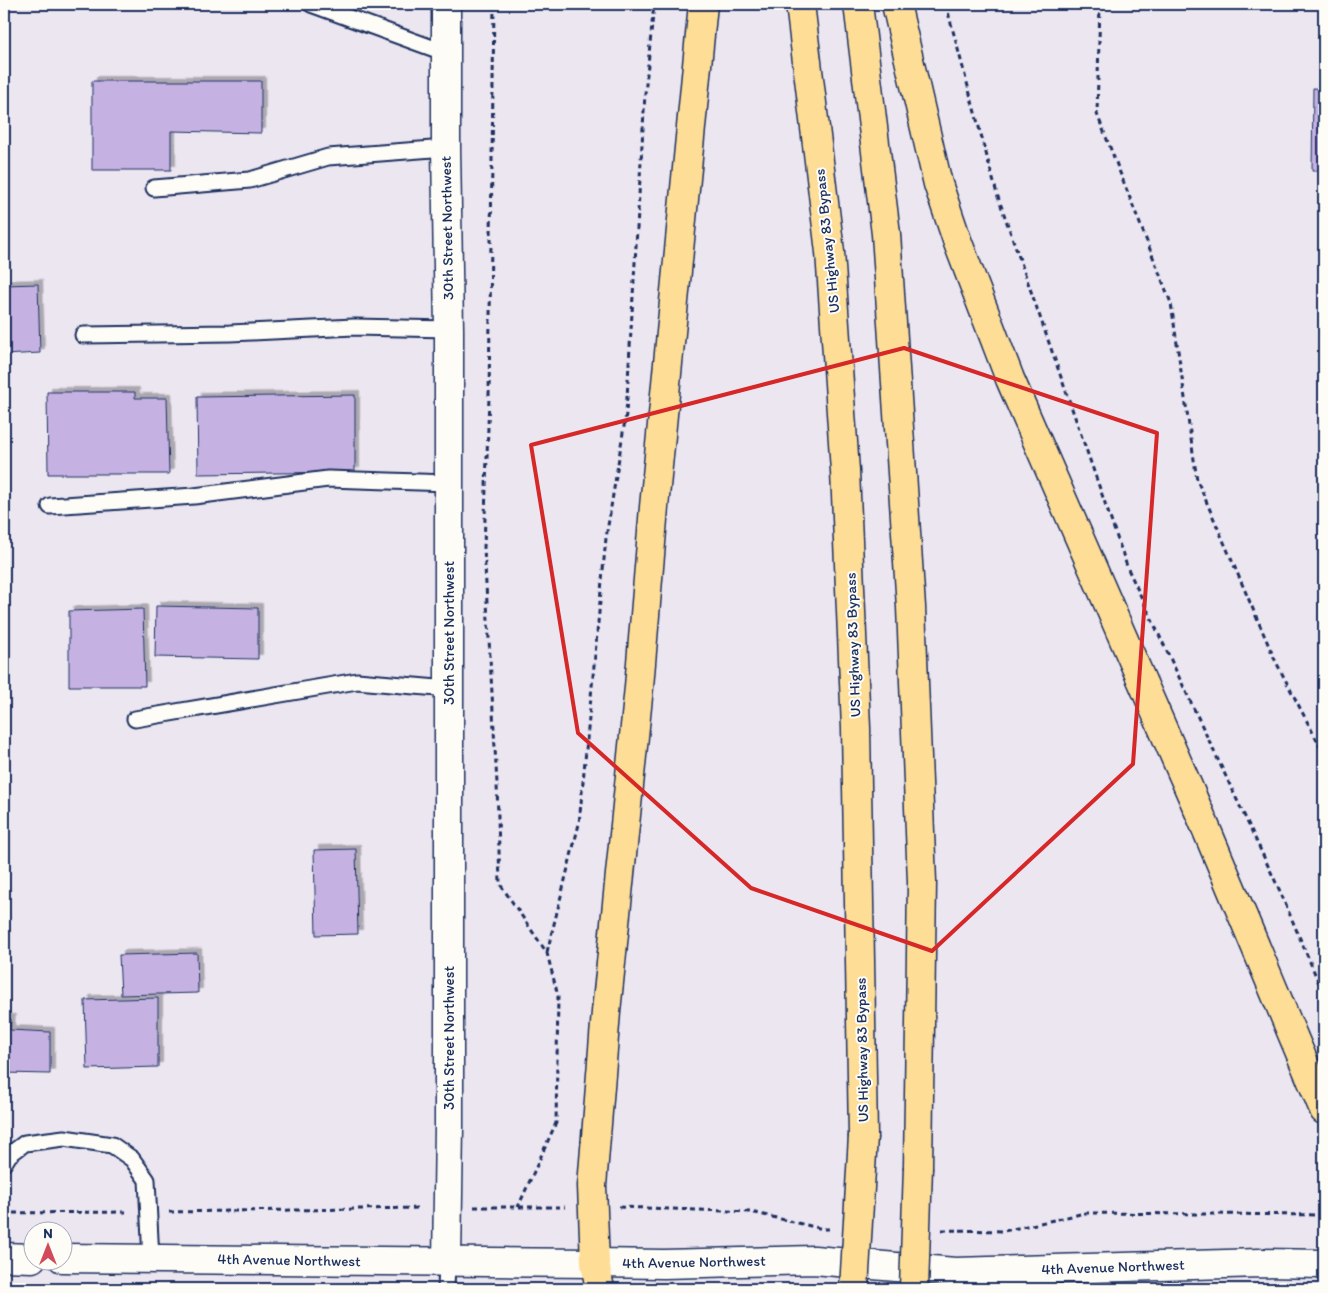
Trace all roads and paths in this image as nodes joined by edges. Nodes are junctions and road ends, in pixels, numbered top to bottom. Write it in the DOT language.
graph roads {
  1 [pos="311,4"];
  2 [pos="446,4"];
  3 [pos="494,4"];
  4 [pos="654,4"];
  5 [pos="703,4"];
  6 [pos="800,4"];
  7 [pos="858,4"];
  8 [pos="896,4"];
  9 [pos="947,4"];
  10 [pos="1100,4"];
  11 [pos="446,53"];
  12 [pos="446,148"];
  13 [pos="154,188"];
  14 [pos="448,329"];
  15 [pos="83,335"];
  16 [pos="449,483"];
  17 [pos="50,506"];
  18 [pos="449,689"];
  19 [pos="135,719"];
  20 [pos="1324,754"];
  21 [pos="547,953"];
  22 [pos="1324,995"];
  23 [pos="1324,1110"];
  24 [pos="4,1163"];
  25 [pos="593,1206"];
  26 [pos="518,1207"];
  27 [pos="448,1208"];
  28 [pos="149,1212"];
  29 [pos="4,1213"];
  30 [pos="1324,1215"];
  31 [pos="833,1229"];
  32 [pos="937,1230"];
  33 [pos="4,1257"];
  34 [pos="22,1258"];
  35 [pos="72,1258"];
  36 [pos="152,1259"];
  37 [pos="447,1262"];
  38 [pos="595,1263"];
  39 [pos="1324,1264"];
  40 [pos="446,1289"];
  41 [pos="600,1289"];
  42 [pos="854,1289"];
  43 [pos="914,1289"];
  1 -- 11 [label="lane"];
  2 -- 11 [label="street, 30th Street Northwest"];
  3 -- 21 [label="path"];
  4 -- 21 [label="path"];
  5 -- 25 [label="highway"];
  6 -- 42 [label="highway, US Highway 83 Bypass, bridge"];
  7 -- 43 [label="highway, bridge"];
  8 -- 23 [label="highway"];
  9 -- 22 [label="path"];
  10 -- 20 [label="path"];
  11 -- 12 [label="street, 30th Street Northwest"];
  12 -- 13 [label="lane"];
  12 -- 14 [label="street, 30th Street Northwest"];
  14 -- 15 [label="lane"];
  14 -- 16 [label="street, 30th Street Northwest"];
  16 -- 17 [label="lane"];
  16 -- 18 [label="street, 30th Street Northwest"];
  18 -- 19 [label="lane"];
  18 -- 27 [label="street, 30th Street Northwest"];
  21 -- 26 [label="path"];
  24 -- 28 [label="lane"];
  25 -- 26 [label="path"];
  25 -- 31 [label="path"];
  25 -- 38 [label="highway"];
  26 -- 27 [label="path"];
  27 -- 28 [label="path"];
  27 -- 37 [label="street, 30th Street Northwest"];
  28 -- 29 [label="path"];
  28 -- 36 [label="lane"];
  30 -- 32 [label="path"];
  33 -- 34 [label="street"];
  35 -- 36 [label="street, 4th Avenue Northwest"];
  36 -- 37 [label="street, 4th Avenue Northwest"];
  37 -- 38 [label="street, 4th Avenue Northwest"];
  37 -- 40 [label="lane"];
  38 -- 39 [label="street, 4th Avenue Northwest"];
  38 -- 41 [label="highway"];
}
